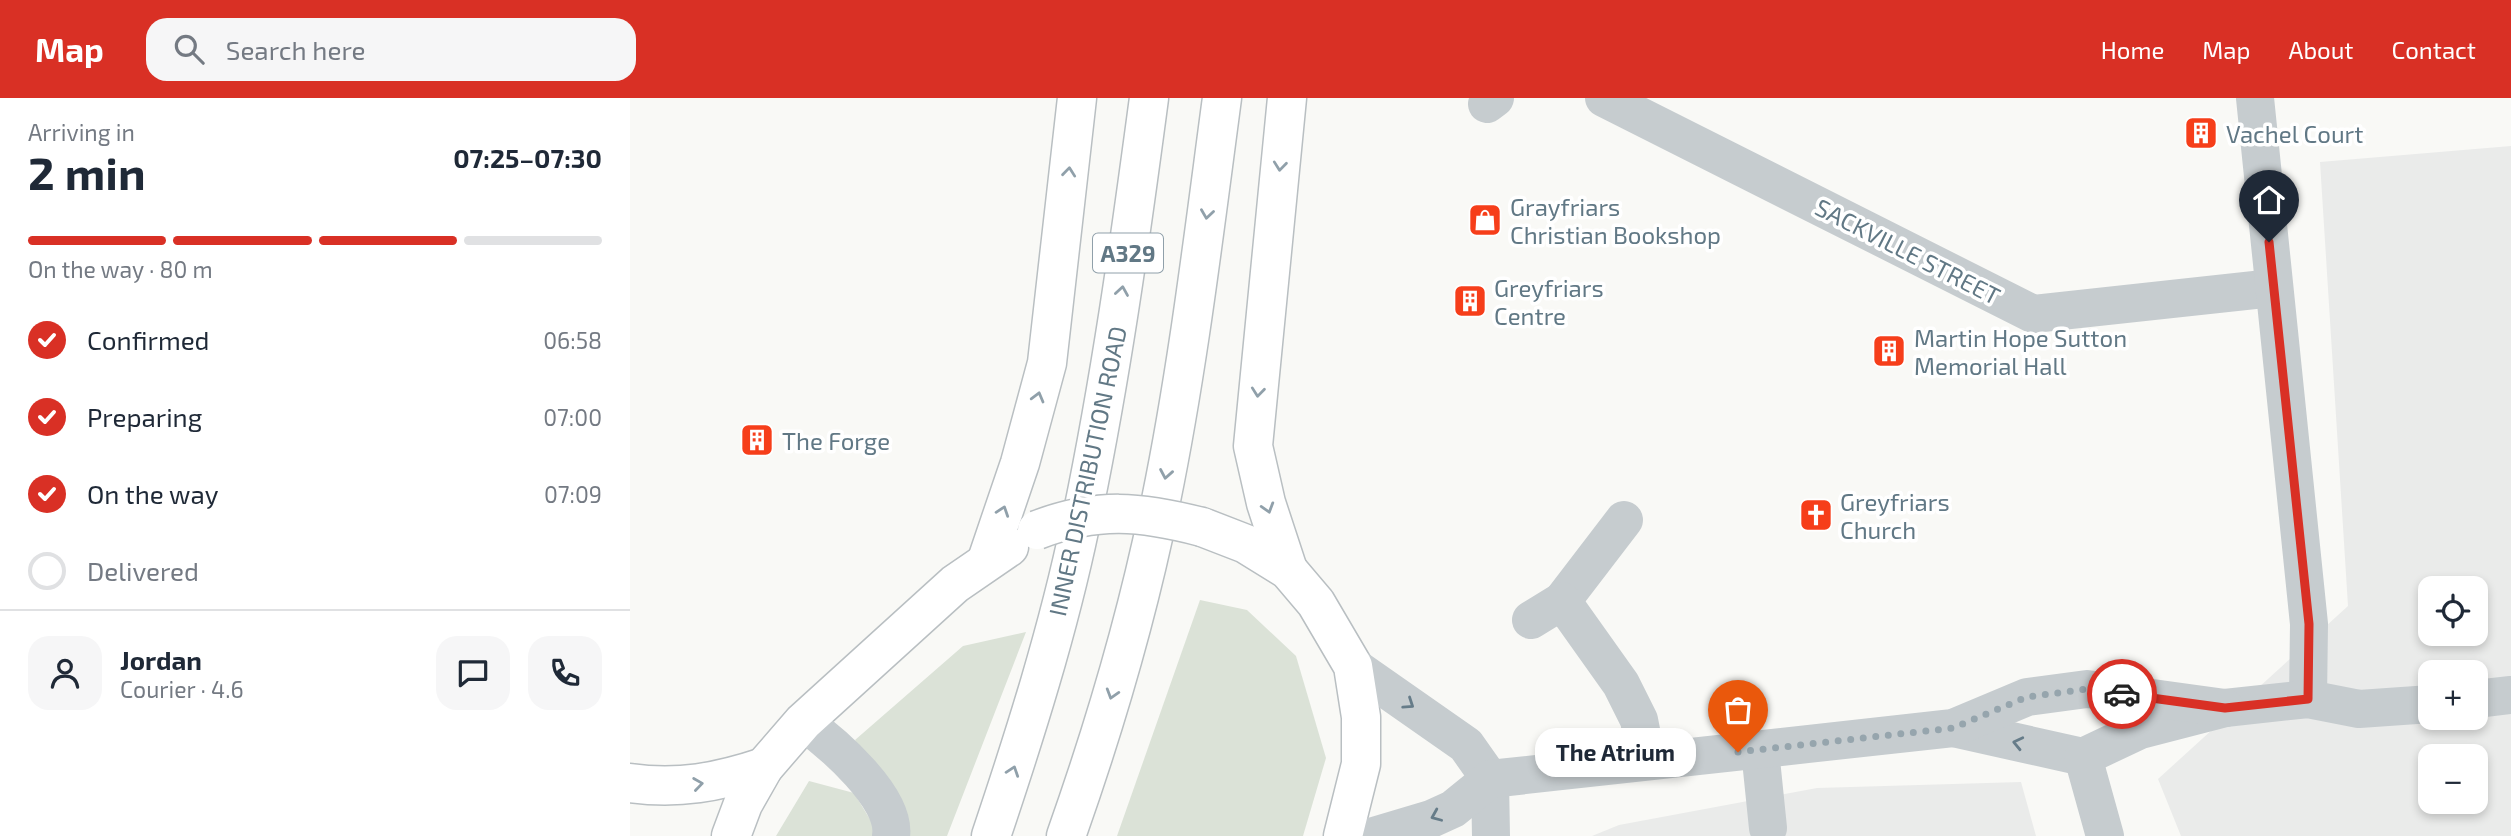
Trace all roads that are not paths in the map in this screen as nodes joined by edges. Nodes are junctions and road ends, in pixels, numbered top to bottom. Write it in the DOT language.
graph roads {
  1 [pos="1077,98"];
  2 [pos="1149,98"];
  3 [pos="1222,98"];
  4 [pos="1287,98"];
  5 [pos="1604,98"];
  6 [pos="2255,98"];
  7 [pos="2273,288"];
  8 [pos="1624,520"];
  9 [pos="986,560"];
  10 [pos="1288,570"];
  11 [pos="1353,666"];
  12 [pos="2511,695"];
  13 [pos="2488,698"];
  14 [pos="2308,699"];
  15 [pos="2418,705"];
  16 [pos="2225,708"];
  17 [pos="803,722"];
  18 [pos="1953,728"];
  19 [pos="1760,750"];
  20 [pos="2083,757"];
  21 [pos="1647,761"];
  22 [pos="764,767"];
  23 [pos="1490,779"];
  24 [pos="630,783"];
  25 [pos="1768,828"];
  26 [pos="731,836"];
  27 [pos="891,836"];
  28 [pos="991,836"];
  29 [pos="1066,836"];
  30 [pos="1343,836"];
  31 [pos="1374,836"];
  32 [pos="1491,836"];
  33 [pos="2105,836"];
  9 -- 1 [label="main road, one-way"];
  28 -- 2 [label="main road, INNER DISTRIBUTION ROAD / A329, one-way"];
  3 -- 29 [label="main road, A329, one-way"];
  4 -- 10 [label="main road, one-way"];
  5 -- 7 [label="street, SACKVILLE STREET"];
  6 -- 7 [label="street"];
  7 -- 14 [label="street"];
  8 -- 21 [label="street"];
  9 -- 10 [label="main road, bridge"];
  9 -- 17 [label="main road"];
  10 -- 11 [label="main road"];
  11 -- 23 [label="street, one-way"];
  11 -- 30 [label="main road"];
  12 -- 13 [label="street"];
  14 -- 15 [label="street"];
  14 -- 16 [label="street"];
  16 -- 18 [label="street"];
  16 -- 20 [label="street"];
  17 -- 22 [label="main road"];
  17 -- 27 [label="street"];
  18 -- 19 [label="street"];
  20 -- 18 [label="street, one-way"];
  19 -- 21 [label="street"];
  19 -- 25 [label="street"];
  20 -- 33 [label="street"];
  21 -- 23 [label="street"];
  24 -- 22 [label="main road, one-way"];
  22 -- 26 [label="main road"];
  23 -- 31 [label="street, one-way"];
  23 -- 32 [label="street"];
}
